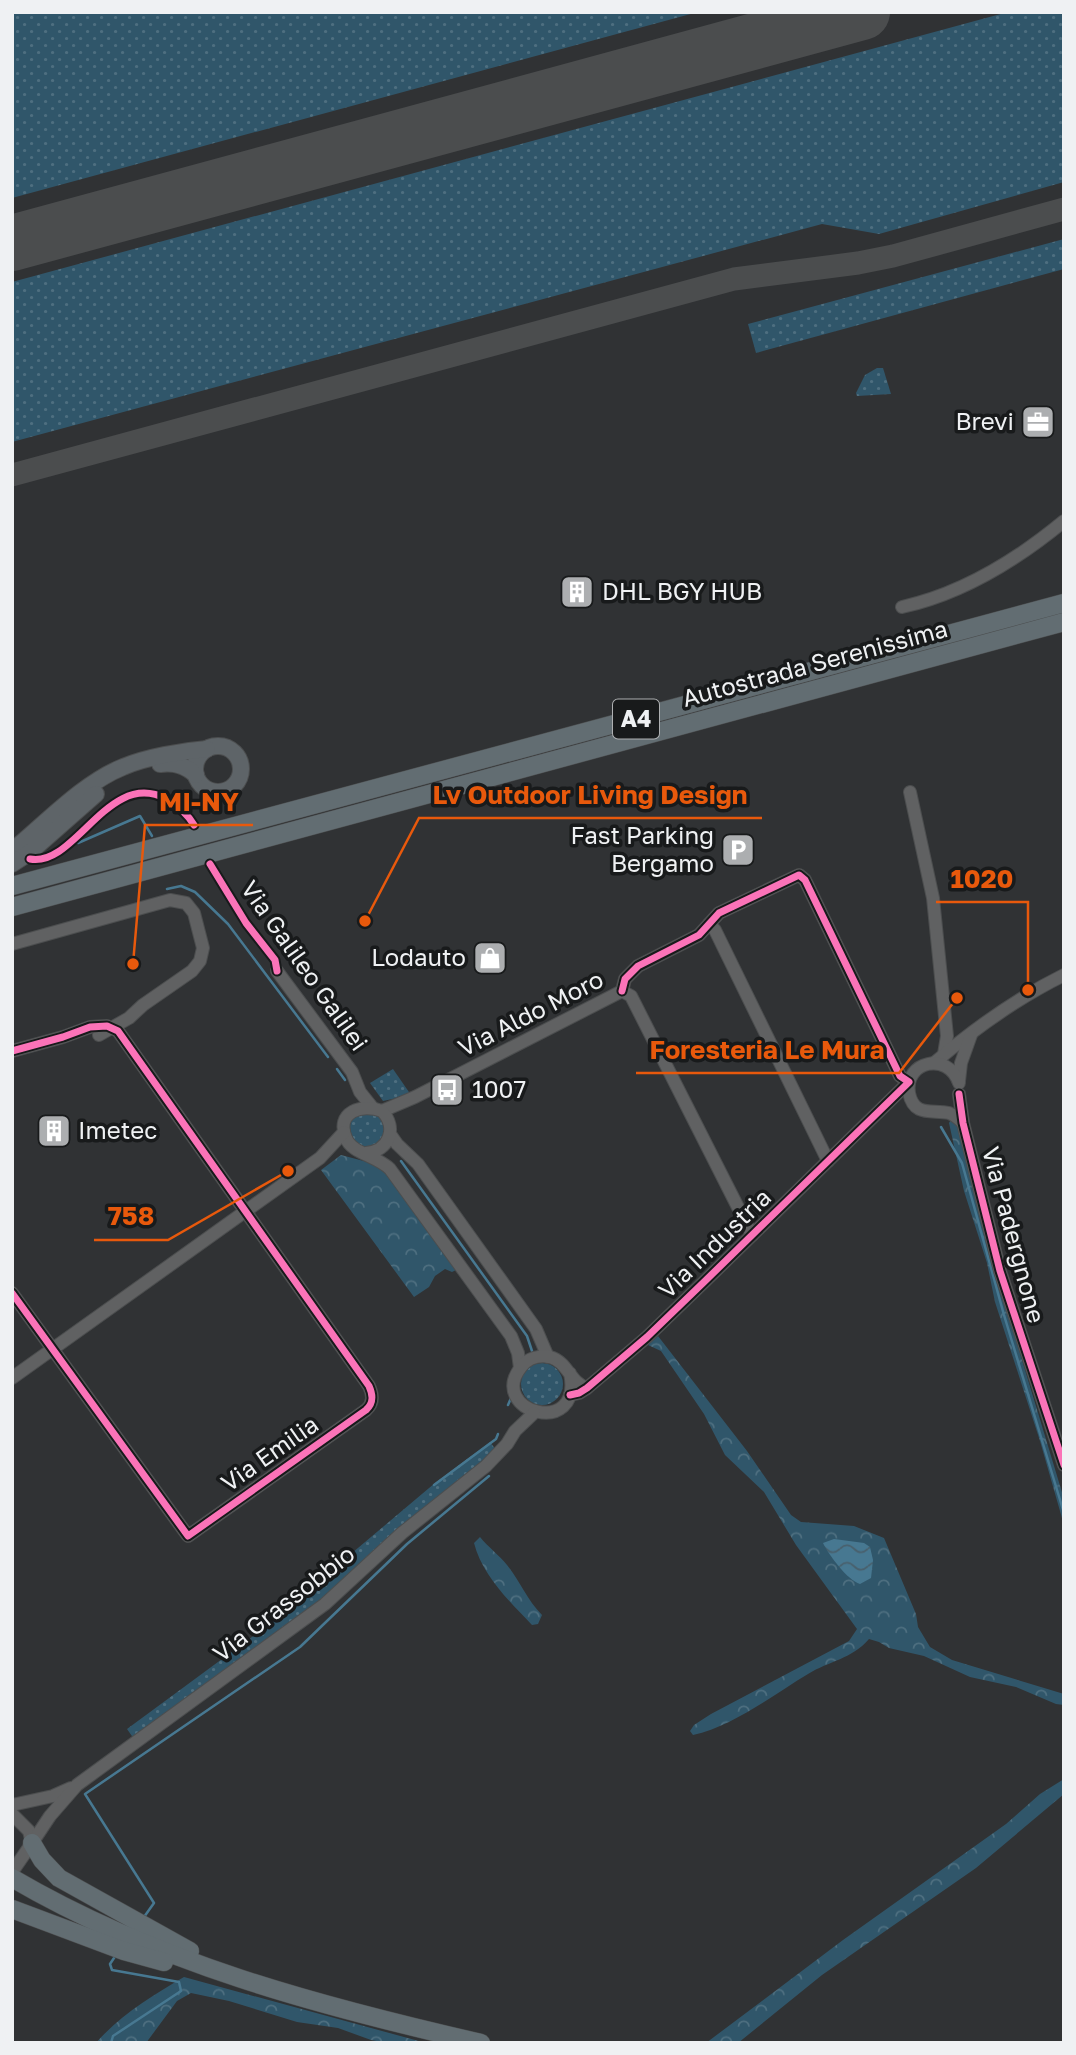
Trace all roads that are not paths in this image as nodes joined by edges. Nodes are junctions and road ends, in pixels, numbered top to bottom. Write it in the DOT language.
graph roads {
  1 [pos="1064,521"];
  2 [pos="1064,603"];
  3 [pos="902,607"];
  4 [pos="1064,622"];
  5 [pos="207,749"];
  6 [pos="196,775"];
  7 [pos="909,792"];
  8 [pos="12,851"];
  9 [pos="12,864"];
  10 [pos="12,886"];
  11 [pos="12,906"];
  12 [pos="709,924"];
  13 [pos="12,944"];
  14 [pos="277,971"];
  15 [pos="1064,975"];
  16 [pos="622,991"];
  17 [pos="143,1005"];
  18 [pos="113,1028"];
  19 [pos="94,1031"];
  20 [pos="970,1033"];
  21 [pos="944,1050"];
  22 [pos="12,1051"];
  23 [pos="136,1057"];
  24 [pos="961,1063"];
  25 [pos="909,1082"];
  26 [pos="959,1088"];
  27 [pos="360,1092"];
  28 [pos="415,1097"];
  29 [pos="914,1104"];
  30 [pos="377,1109"];
  31 [pos="880,1110"];
  32 [pos="351,1113"];
  33 [pos="940,1113"];
  34 [pos="963,1123"];
  35 [pos="391,1130"];
  36 [pos="344,1132"];
  37 [pos="361,1151"];
  38 [pos="320,1158"];
  39 [pos="828,1161"];
  40 [pos="245,1211"];
  41 [pos="752,1235"];
  42 [pos="12,1293"];
  43 [pos="52,1350"];
  44 [pos="548,1357"];
  45 [pos="520,1368"];
  46 [pos="570,1374"];
  47 [pos="12,1378"];
  48 [pos="587,1388"];
  49 [pos="570,1395"];
  50 [pos="517,1398"];
  51 [pos="534,1413"];
  52 [pos="515,1431"];
  53 [pos="1064,1465"];
  54 [pos="77,1785"];
  55 [pos="12,1805"];
  56 [pos="12,1814"];
  57 [pos="32,1843"];
  58 [pos="12,1872"];
  59 [pos="12,1878"];
  60 [pos="12,1909"];
  61 [pos="246,1980"];
  62 [pos="481,2043"];
  1 -- 3 [label="street"];
  2 -- 10 [label="highway, Autostrada Serenissima / A4"];
  4 -- 11 [label="highway, Autostrada Serenissima / A4"];
  5 -- 6 [label="main road"];
  5 -- 6 [label="main road"];
  5 -- 8 [label="main road"];
  6 -- 9 [label="main road"];
  7 -- 21 [label="street"];
  12 -- 16 [label="street, Via Aldo Moro"];
  12 -- 25 [label="street, Via Aldo Moro"];
  12 -- 39 [label="street"];
  13 -- 17 [label="street"];
  14 -- 27 [label="street, Via Galileo Galilei"];
  15 -- 20 [label="street"];
  16 -- 28 [label="street, Via Aldo Moro"];
  16 -- 41 [label="street"];
  17 -- 18 [label="street"];
  17 -- 19 [label="street"];
  18 -- 19 [label="street"];
  18 -- 23 [label="street"];
  19 -- 22 [label="street"];
  19 -- 23 [label="street"];
  20 -- 21 [label="street"];
  20 -- 24 [label="street, Via Padergnone"];
  21 -- 24 [label="street"];
  21 -- 25 [label="street"];
  21 -- 26 [label="street"];
  23 -- 40 [label="street"];
  24 -- 26 [label="street, Via Padergnone"];
  25 -- 29 [label="street"];
  25 -- 31 [label="street, Via Industria"];
  26 -- 33 [label="street"];
  26 -- 34 [label="street, Via Padergnone"];
  27 -- 30 [label="street, Via Galileo Galilei"];
  27 -- 32 [label="street"];
  28 -- 30 [label="street, Via Aldo Moro"];
  28 -- 35 [label="street, Via Aldo Moro"];
  29 -- 31 [label="street"];
  29 -- 33 [label="street"];
  30 -- 32 [label="street"];
  30 -- 35 [label="street"];
  31 -- 39 [label="street, Via Industria"];
  32 -- 36 [label="street"];
  33 -- 34 [label="street, Via Padergnone"];
  34 -- 53 [label="street, Via Padergnone"];
  35 -- 37 [label="street"];
  35 -- 44 [label="street"];
  36 -- 37 [label="street"];
  36 -- 38 [label="street"];
  37 -- 38 [label="street"];
  37 -- 45 [label="street"];
  38 -- 40 [label="street"];
  39 -- 41 [label="street, Via Industria"];
  40 -- 43 [label="street"];
  40 -- 43 [label="street, Via Emilia"];
  41 -- 48 [label="street, Via Industria"];
  42 -- 43 [label="street"];
  43 -- 47 [label="street"];
  44 -- 45 [label="street"];
  44 -- 46 [label="street"];
  45 -- 50 [label="street"];
  46 -- 48 [label="street"];
  46 -- 49 [label="street"];
  48 -- 49 [label="street, Via Industria"];
  49 -- 51 [label="street"];
  50 -- 51 [label="street"];
  50 -- 52 [label="street"];
  51 -- 52 [label="street, Via Grassobbio"];
  52 -- 54 [label="street, Via Grassobbio"];
  54 -- 55 [label="street, Via Grassobbio"];
  54 -- 57 [label="street, Via Grassobbio"];
  56 -- 57 [label="street"];
  57 -- 58 [label="street, Via Grassobbio"];
  57 -- 61 [label="highway"];
  59 -- 61 [label="highway"];
  60 -- 61 [label="highway"];
  61 -- 62 [label="highway"];
}
